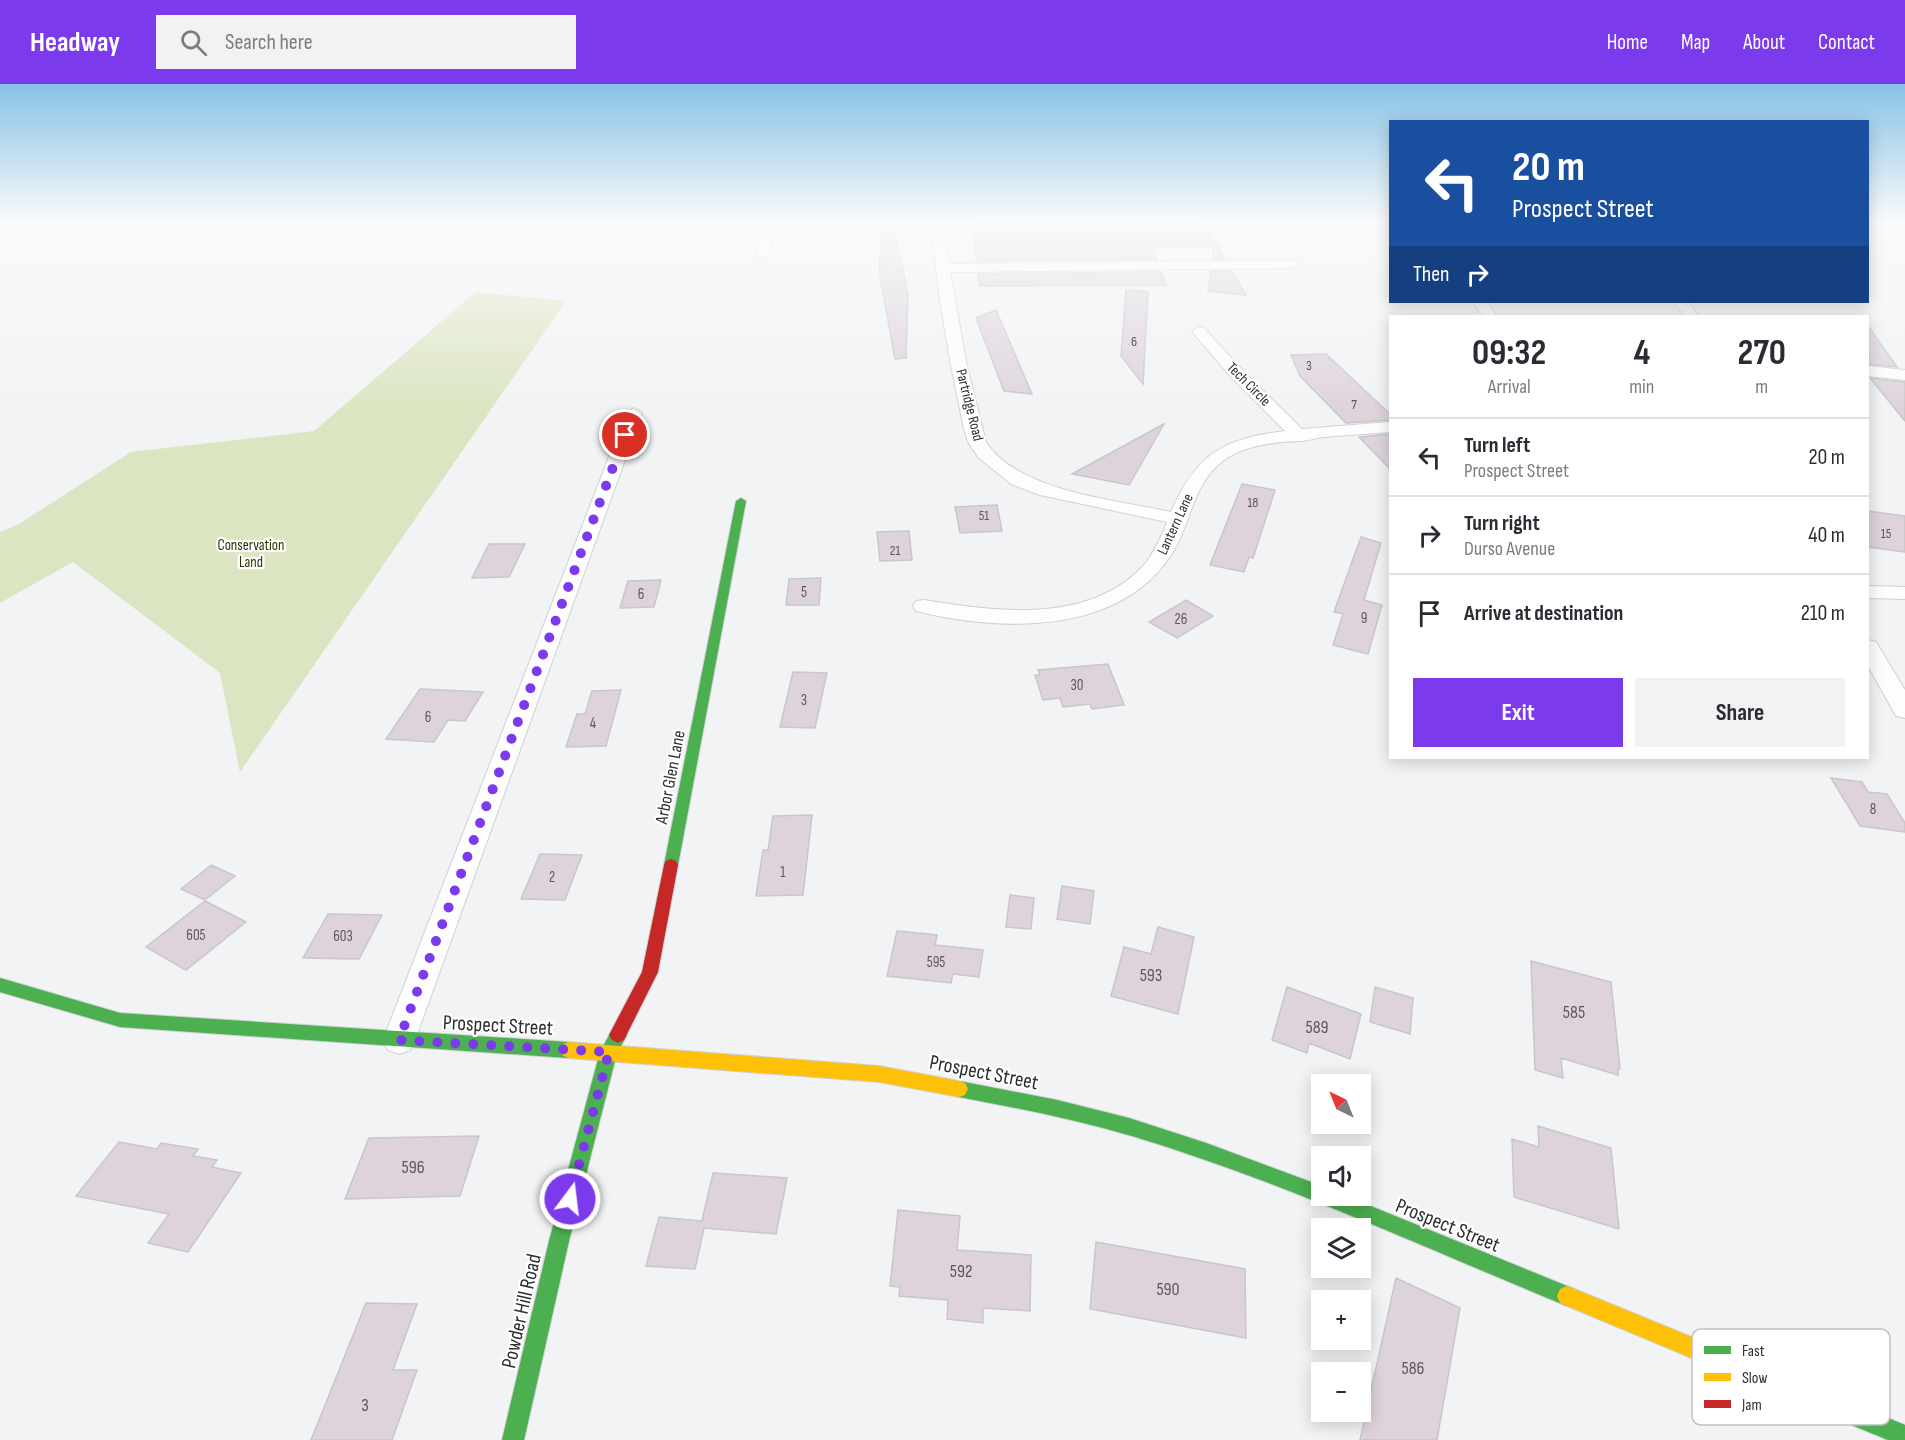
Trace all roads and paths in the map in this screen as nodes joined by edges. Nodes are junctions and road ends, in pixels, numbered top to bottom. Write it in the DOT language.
graph roads {
  1 [pos="945,284"];
  2 [pos="1200,331"];
  3 [pos="1869,371"];
  4 [pos="1905,375"];
  5 [pos="633,413"];
  6 [pos="1389,427"];
  7 [pos="1300,436"];
  8 [pos="741,501"];
  9 [pos="1178,519"];
  10 [pos="1869,592"];
  11 [pos="1905,593"];
  12 [pos="924,606"];
  13 [pos="1869,649"];
  14 [pos="1905,710"];
  15 [pos="0,985"];
  16 [pos="399,1040"];
  17 [pos="609,1052"];
  18 [pos="1692,1348"];
  19 [pos="1878,1425"];
  20 [pos="1905,1436"];
  21 [pos="513,1440"];
  1 -- 9 [label="street, Partridge Road"];
  2 -- 7 [label="street, Tech Circle"];
  3 -- 4 [label="street"];
  5 -- 16 [label="street"];
  6 -- 7 [label="street, Lantern Lane"];
  7 -- 9 [label="street, Lantern Lane"];
  8 -- 17 [label="street, Arbor Glen Lane"];
  9 -- 12 [label="street, Lantern Lane"];
  10 -- 11 [label="street"];
  13 -- 14 [label="street"];
  15 -- 16 [label="street, Prospect Street"];
  16 -- 17 [label="street, Prospect Street"];
  17 -- 18 [label="street, Prospect Street"];
  17 -- 21 [label="street, Powder Hill Road"];
  19 -- 20 [label="street, Prospect Street"];
}
